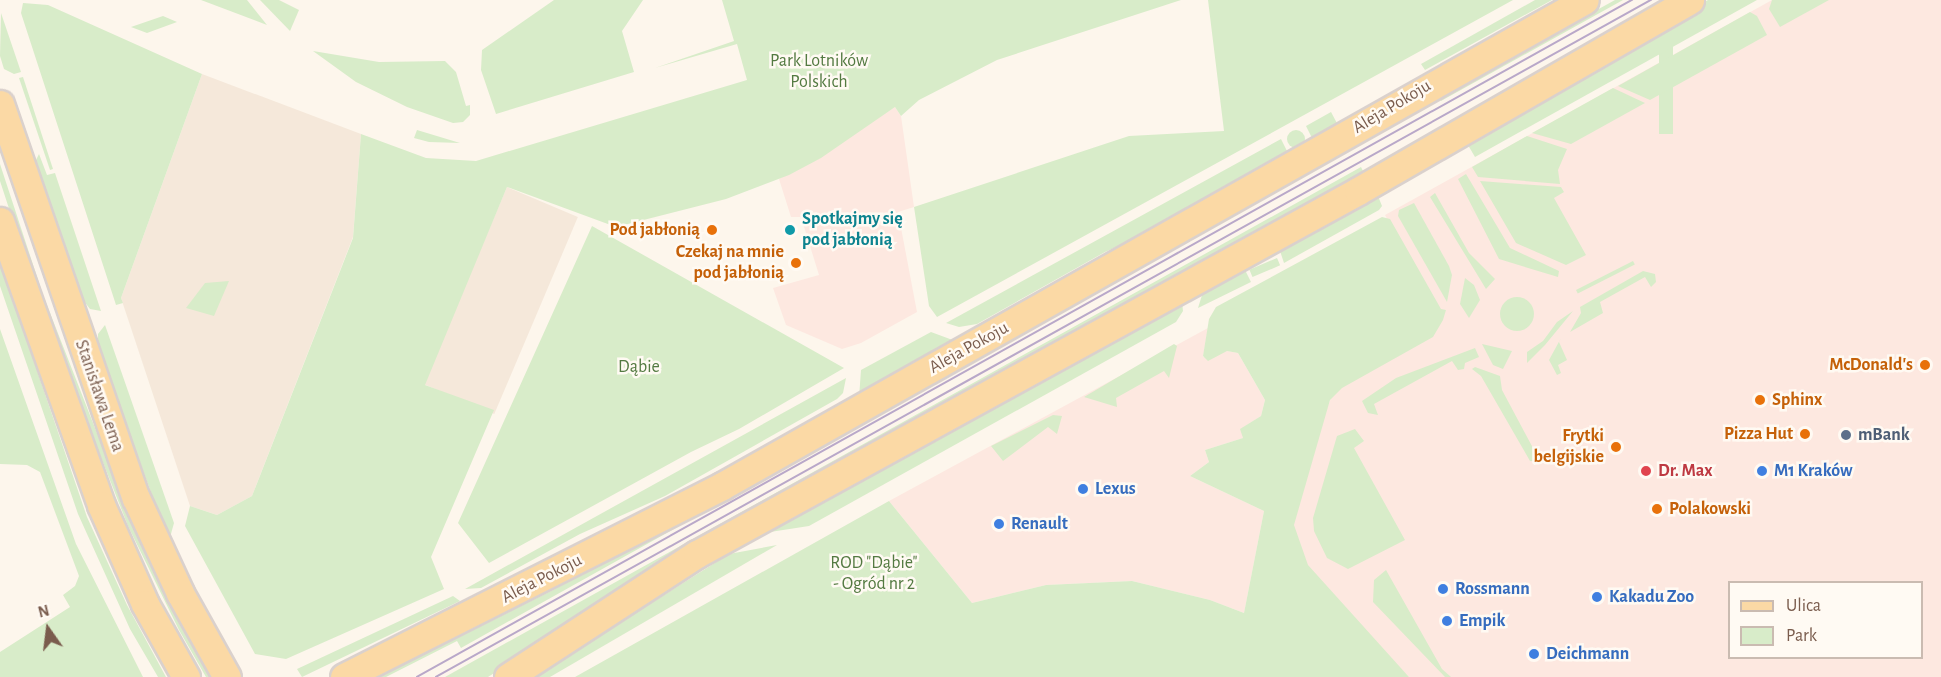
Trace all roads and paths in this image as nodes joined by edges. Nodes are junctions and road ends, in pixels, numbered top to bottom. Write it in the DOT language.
graph roads {
  1 [pos="1585,0"];
  2 [pos="1690,0"];
  3 [pos="0,104"];
  4 [pos="0,221"];
  5 [pos="186,677"];
  6 [pos="227,677"];
  7 [pos="344,677"];
  8 [pos="508,677"];
  1 -- 7 [label="main road, Aleja Pokoju"];
  2 -- 8 [label="main road"];
  3 -- 6 [label="main road, Stanisława Lema"];
  4 -- 5 [label="main road, Stanisława Lema"];
}
